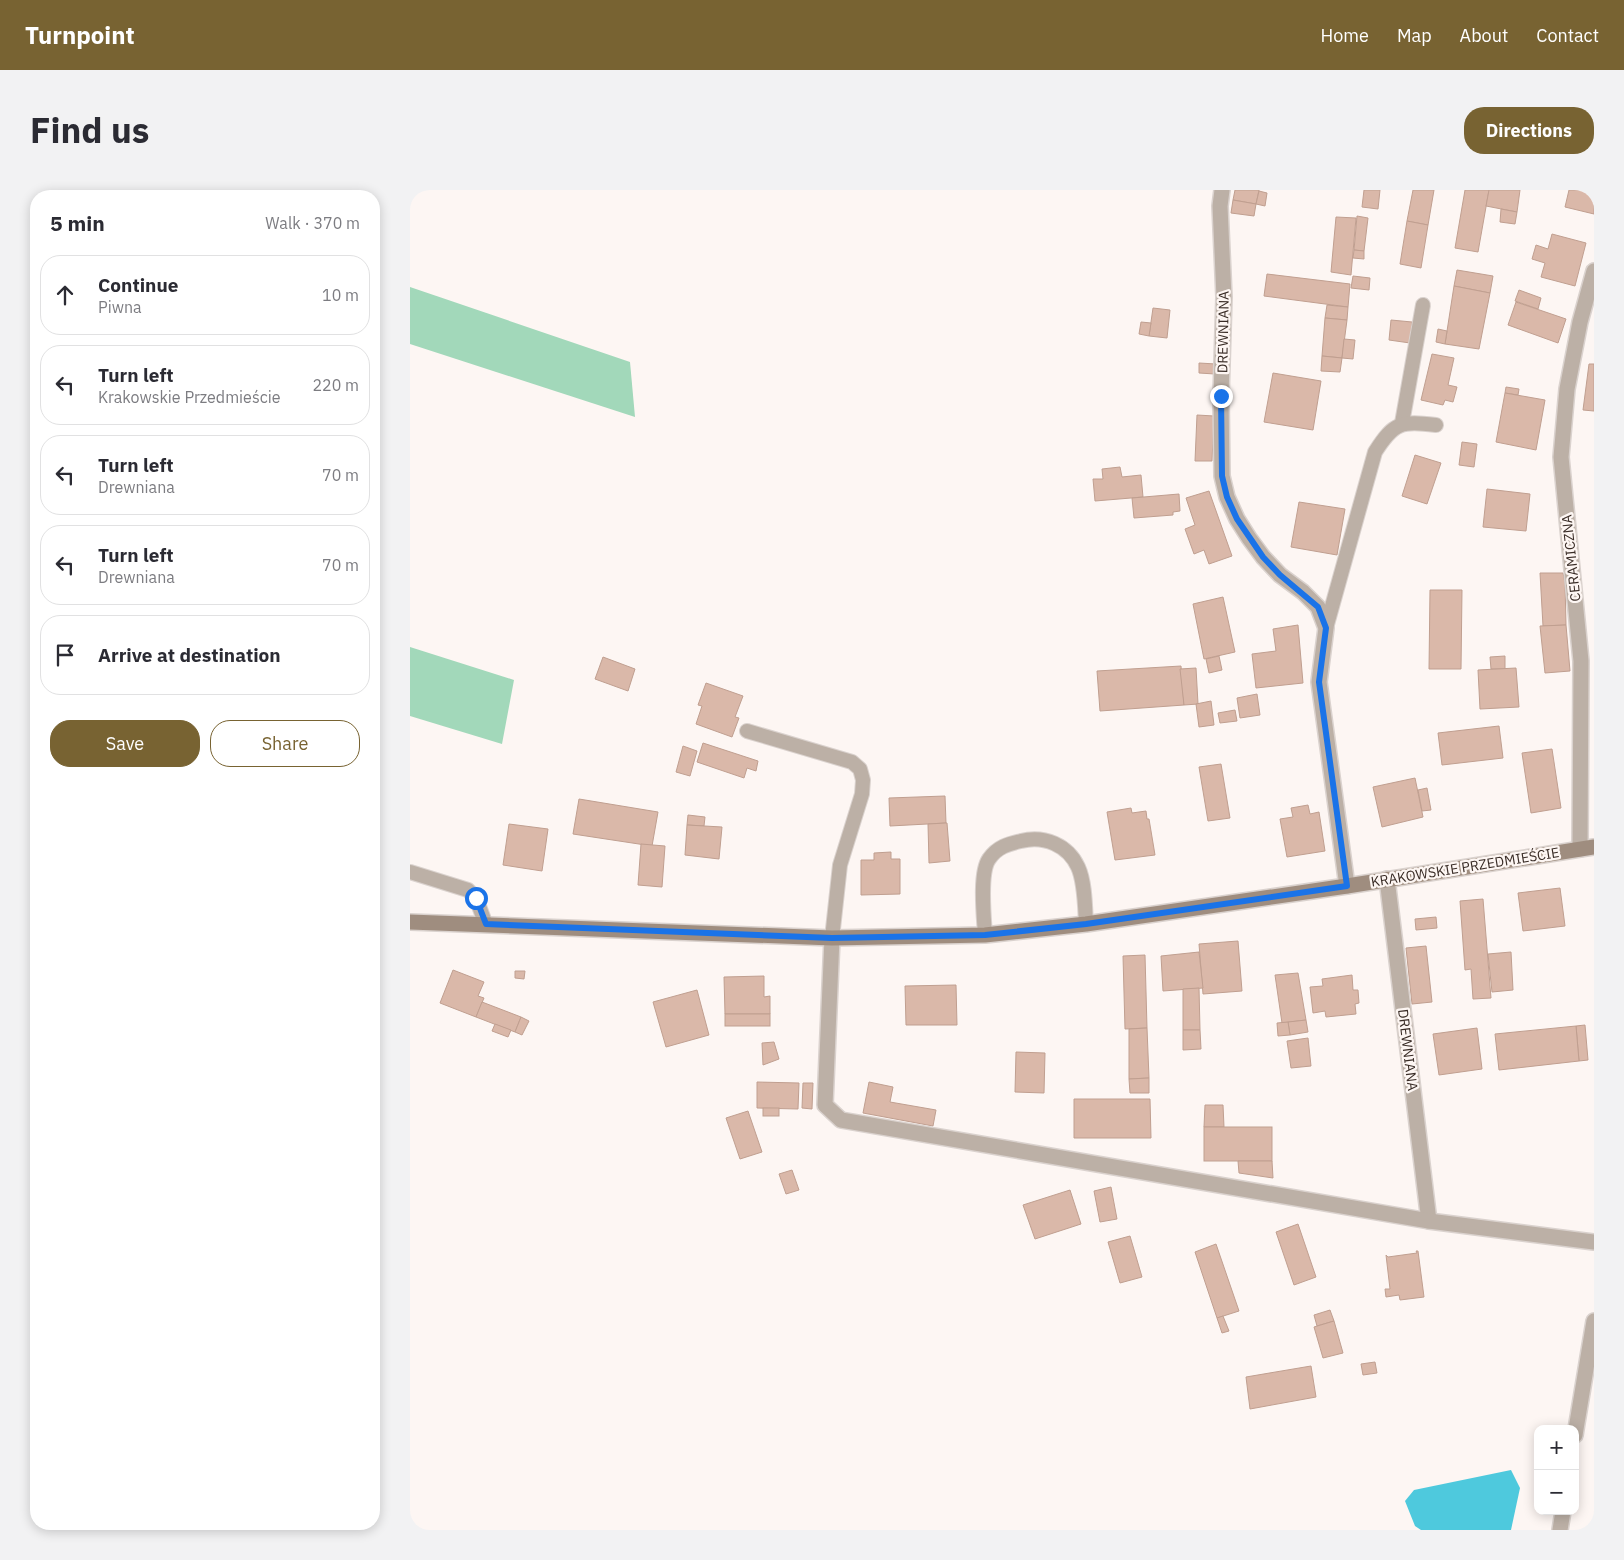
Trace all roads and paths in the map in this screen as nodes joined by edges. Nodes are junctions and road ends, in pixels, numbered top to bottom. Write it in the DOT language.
graph roads {
  1 [pos="1222,190"];
  2 [pos="1594,271"];
  3 [pos="1423,304"];
  4 [pos="1402,423"];
  5 [pos="1436,425"];
  6 [pos="1326,628"];
  7 [pos="747,731"];
  8 [pos="1587,848"];
  9 [pos="410,872"];
  10 [pos="1387,879"];
  11 [pos="1347,886"];
  12 [pos="410,922"];
  13 [pos="486,924"];
  14 [pos="1086,924"];
  15 [pos="985,935"];
  16 [pos="832,938"];
  17 [pos="1429,1220"];
  18 [pos="1594,1242"];
  19 [pos="1594,1321"];
  20 [pos="1577,1425"];
  21 [pos="1562,1515"];
  22 [pos="1560,1530"];
  1 -- 6 [label="street, DREWNIANA"];
  2 -- 8 [label="street, CERAMICZNA"];
  3 -- 4 [label="lane"];
  4 -- 5 [label="lane"];
  4 -- 6 [label="lane"];
  6 -- 11 [label="street"];
  7 -- 16 [label="lane"];
  8 -- 10 [label="main road, KRAKOWSKIE PRZEDMIEŚCIE"];
  9 -- 13 [label="lane"];
  10 -- 11 [label="main road, KRAKOWSKIE PRZEDMIEŚCIE"];
  10 -- 17 [label="street, DREWNIANA"];
  11 -- 14 [label="main road, KRAKOWSKIE PRZEDMIEŚCIE"];
  12 -- 13 [label="main road, KRAKOWSKIE PRZEDMIEŚCIE"];
  13 -- 16 [label="main road, KRAKOWSKIE PRZEDMIEŚCIE"];
  14 -- 15 [label="main road, KRAKOWSKIE PRZEDMIEŚCIE"];
  14 -- 15 [label="lane"];
  15 -- 16 [label="main road, KRAKOWSKIE PRZEDMIEŚCIE"];
  16 -- 17 [label="street"];
  17 -- 18 [label="street"];
  19 -- 20 [label="street"];
  21 -- 22 [label="street"];
}
